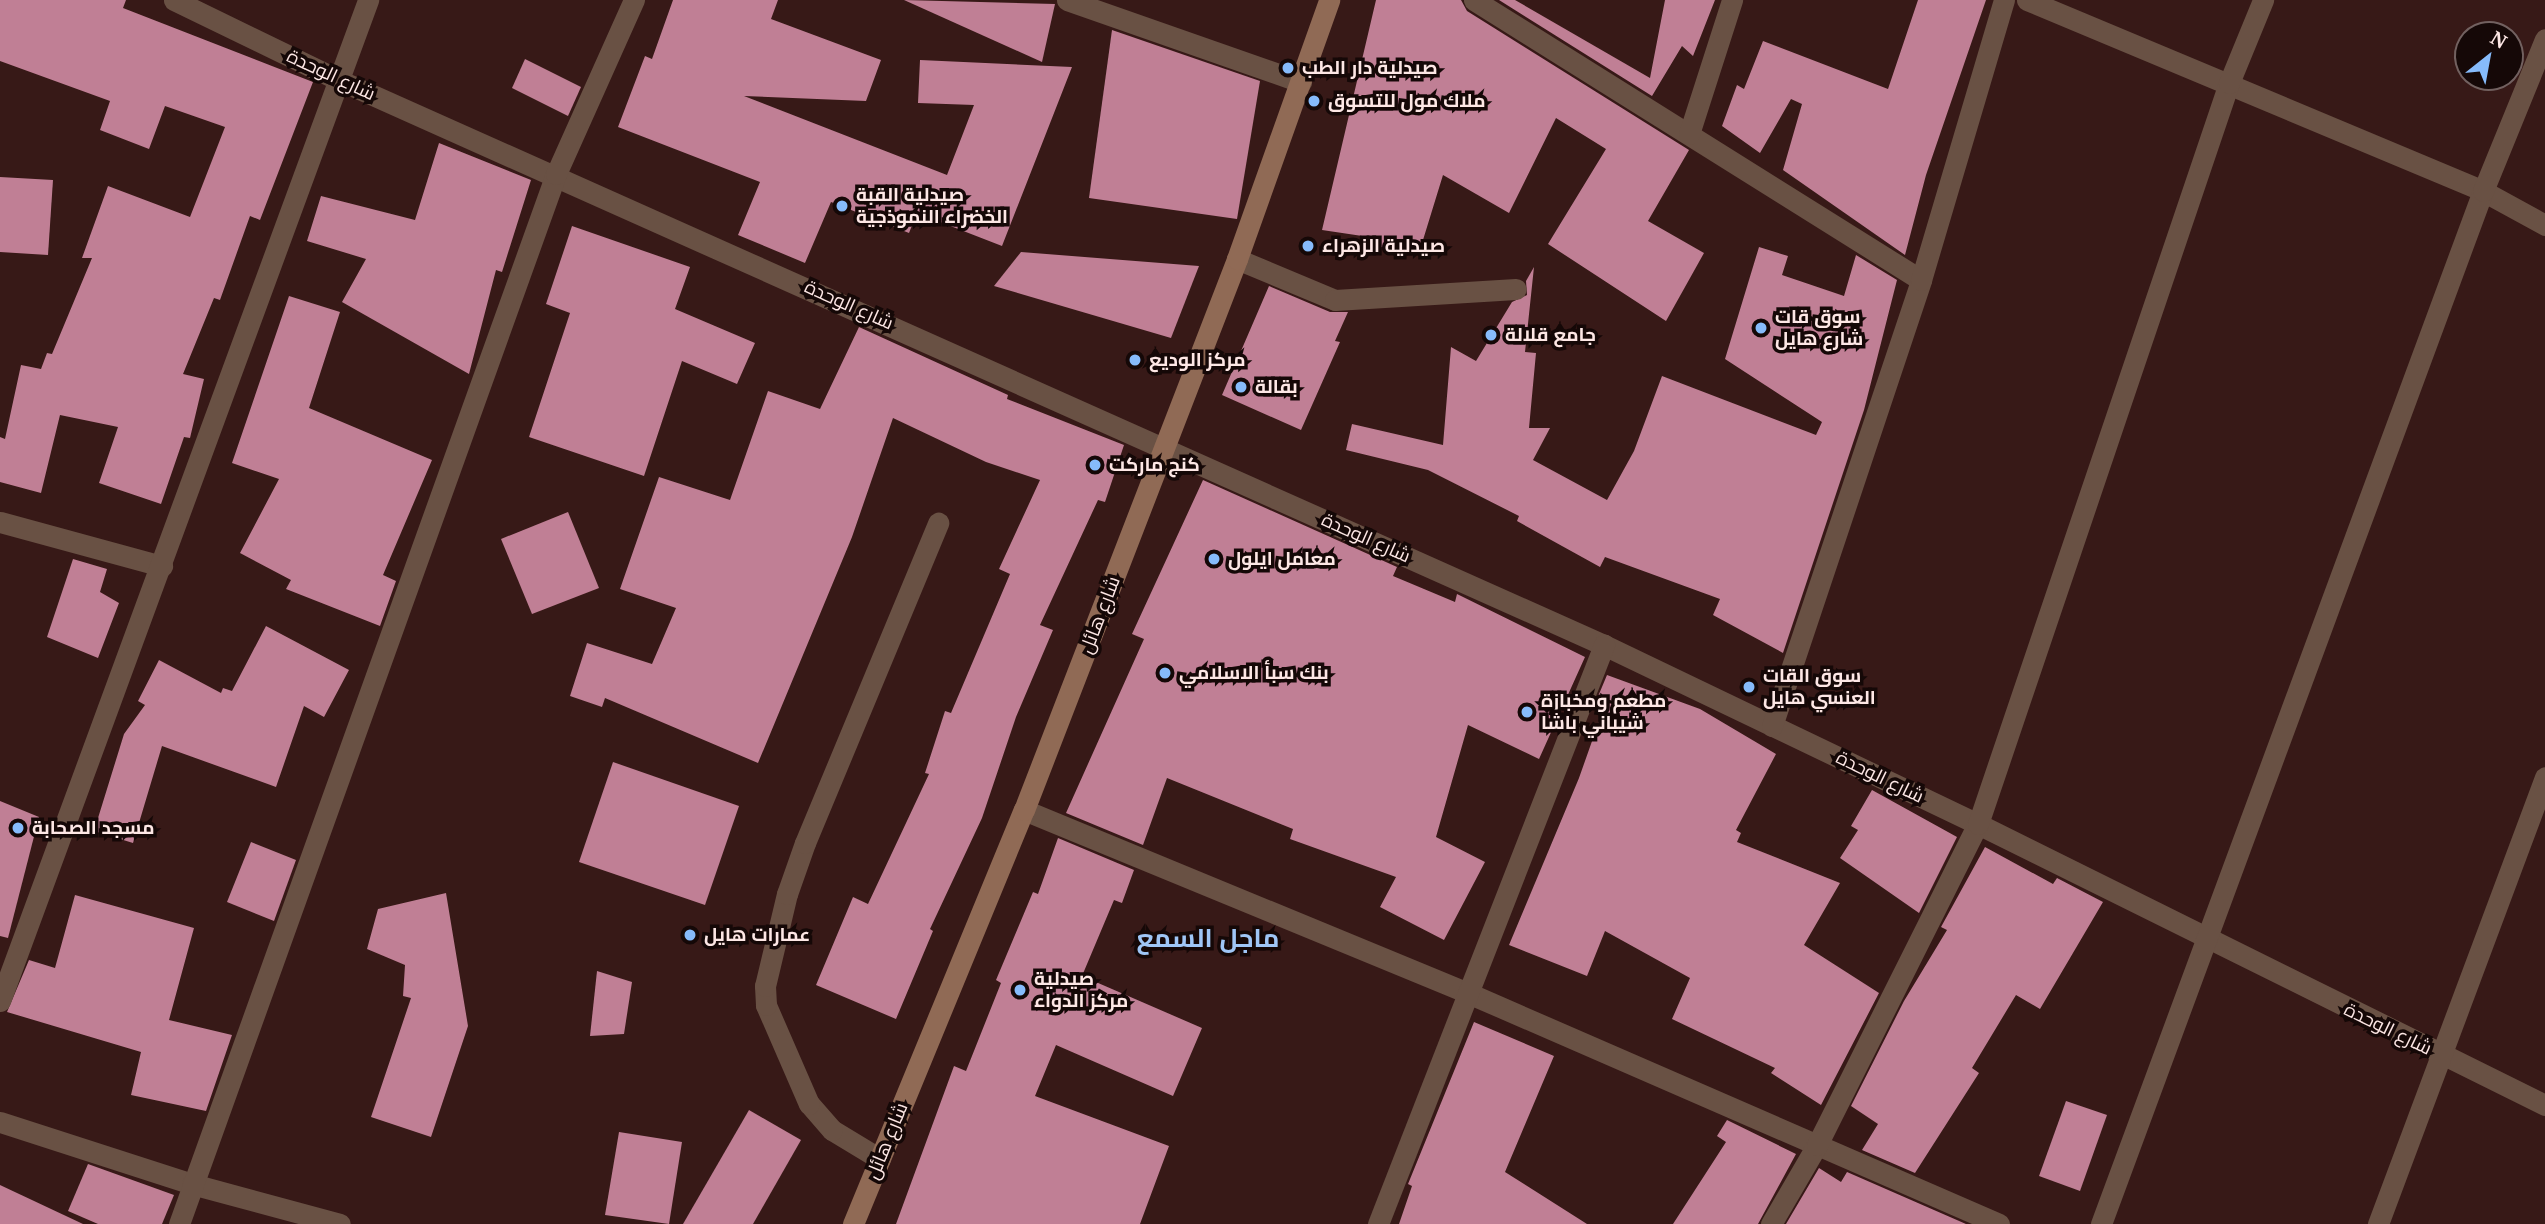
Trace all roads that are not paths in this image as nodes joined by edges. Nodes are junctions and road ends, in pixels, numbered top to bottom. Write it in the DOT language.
graph roads {
  1 [pos="174,0"];
  2 [pos="369,0"];
  3 [pos="634,0"];
  4 [pos="1067,0"];
  5 [pos="1329,0"];
  6 [pos="1474,0"];
  7 [pos="1732,0"];
  8 [pos="2004,0"];
  9 [pos="2027,0"];
  10 [pos="2263,0"];
  11 [pos="2545,39"];
  12 [pos="339,80"];
  13 [pos="1301,82"];
  14 [pos="2230,83"];
  15 [pos="1689,134"];
  16 [pos="556,174"];
  17 [pos="2483,191"];
  18 [pos="2545,225"];
  19 [pos="1237,259"];
  20 [pos="1921,280"];
  21 [pos="1516,289"];
  22 [pos="1165,447"];
  23 [pos="0,522"];
  24 [pos="938,523"];
  25 [pos="162,566"];
  26 [pos="1604,645"];
  27 [pos="1772,726"];
  28 [pos="2545,777"];
  29 [pos="1024,810"];
  30 [pos="1978,824"];
  31 [pos="2208,940"];
  32 [pos="1468,993"];
  33 [pos="0,1000"];
  34 [pos="2441,1054"];
  35 [pos="2545,1105"];
  36 [pos="0,1122"];
  37 [pos="1817,1145"];
  38 [pos="880,1159"];
  39 [pos="192,1184"];
  40 [pos="179,1224"];
  41 [pos="340,1224"];
  42 [pos="853,1224"];
  43 [pos="1378,1224"];
  44 [pos="1771,1224"];
  45 [pos="1999,1224"];
  46 [pos="2101,1224"];
  47 [pos="2378,1224"];
  1 -- 12 [label="street, شارع الوحدة"];
  2 -- 12 [label="street"];
  3 -- 16 [label="street"];
  4 -- 13 [label="street"];
  5 -- 13 [label="street, شارع هائل"];
  6 -- 15 [label="street"];
  7 -- 15 [label="street"];
  8 -- 20 [label="street"];
  9 -- 14 [label="street"];
  10 -- 14 [label="street"];
  11 -- 17 [label="street"];
  12 -- 16 [label="street, شارع الوحدة"];
  12 -- 25 [label="street"];
  13 -- 19 [label="street, شارع هائل"];
  14 -- 17 [label="street"];
  14 -- 30 [label="street"];
  15 -- 20 [label="street"];
  16 -- 22 [label="street, شارع الوحدة"];
  16 -- 39 [label="street"];
  17 -- 18 [label="street"];
  17 -- 31 [label="street"];
  19 -- 21 [label="street"];
  19 -- 22 [label="street, شارع هائل"];
  20 -- 27 [label="street"];
  22 -- 26 [label="street, شارع الوحدة"];
  22 -- 29 [label="street, شارع هائل"];
  23 -- 25 [label="street"];
  24 -- 38 [label="street"];
  25 -- 33 [label="street"];
  26 -- 27 [label="street, شارع الوحدة"];
  26 -- 32 [label="street"];
  27 -- 30 [label="street, شارع الوحدة"];
  28 -- 34 [label="street"];
  29 -- 32 [label="street"];
  29 -- 38 [label="street, شارع هائل"];
  30 -- 31 [label="street, شارع الوحدة"];
  30 -- 37 [label="street"];
  31 -- 34 [label="street, شارع الوحدة"];
  31 -- 46 [label="street"];
  32 -- 37 [label="street"];
  32 -- 43 [label="street"];
  34 -- 35 [label="street, شارع الوحدة"];
  34 -- 47 [label="street"];
  36 -- 39 [label="street"];
  37 -- 44 [label="street"];
  37 -- 45 [label="street"];
  38 -- 42 [label="street, شارع هائل"];
  39 -- 40 [label="street"];
  39 -- 41 [label="street"];
}
